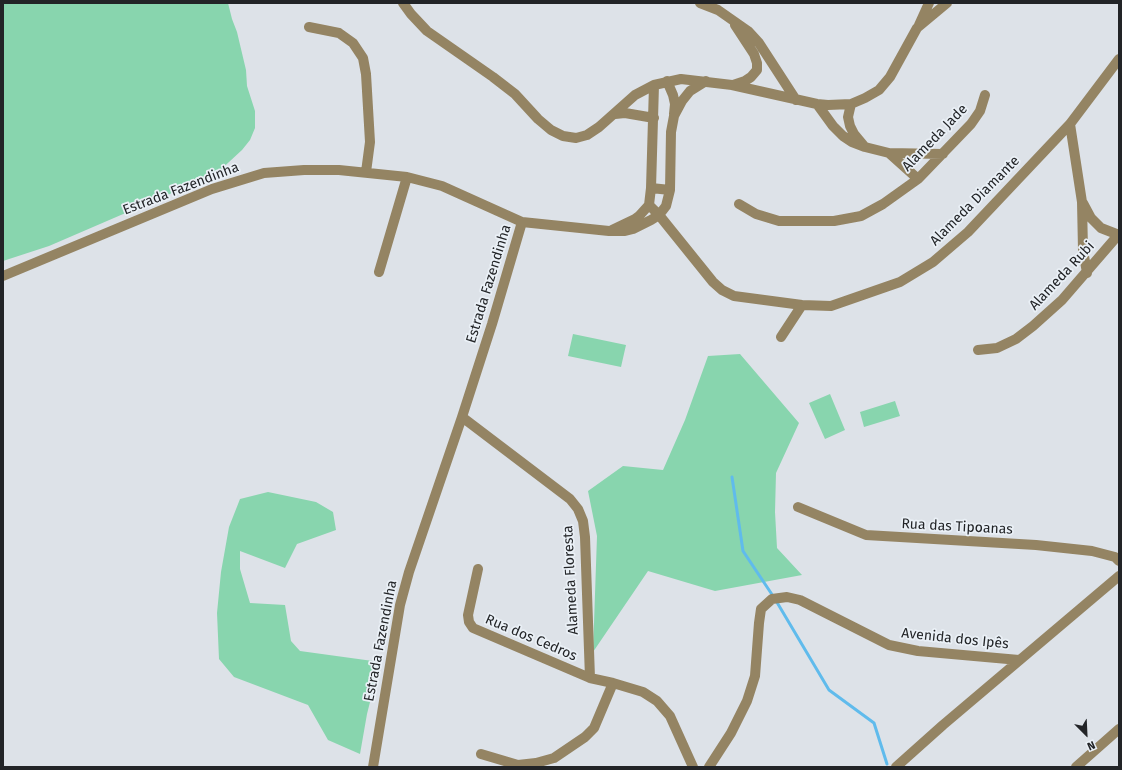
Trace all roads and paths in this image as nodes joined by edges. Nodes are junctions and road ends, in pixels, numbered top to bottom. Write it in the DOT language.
graph roads {
  1 [pos="403,3"];
  2 [pos="700,3"];
  3 [pos="929,3"];
  4 [pos="947,3"];
  5 [pos="729,17"];
  6 [pos="309,27"];
  7 [pos="917,28"];
  8 [pos="1119,59"];
  9 [pos="667,81"];
  10 [pos="706,81"];
  11 [pos="654,85"];
  12 [pos="732,85"];
  13 [pos="986,95"];
  14 [pos="796,100"];
  15 [pos="817,104"];
  16 [pos="851,104"];
  17 [pos="615,114"];
  18 [pos="674,116"];
  19 [pos="654,118"];
  20 [pos="1070,124"];
  21 [pos="654,130"];
  22 [pos="671,132"];
  23 [pos="865,147"];
  24 [pos="889,153"];
  25 [pos="943,154"];
  26 [pos="366,172"];
  27 [pos="407,177"];
  28 [pos="918,179"];
  29 [pos="651,188"];
  30 [pos="670,190"];
  31 [pos="1082,202"];
  32 [pos="739,204"];
  33 [pos="649,205"];
  34 [pos="659,215"];
  35 [pos="522,222"];
  36 [pos="609,231"];
  37 [pos="1119,235"];
  38 [pos="378,272"];
  39 [pos="1087,273"];
  40 [pos="3,276"];
  41 [pos="802,305"];
  42 [pos="781,337"];
  43 [pos="978,350"];
  44 [pos="462,417"];
  45 [pos="798,507"];
  46 [pos="1119,561"];
  47 [pos="478,569"];
  48 [pos="1119,576"];
  49 [pos="1019,660"];
  50 [pos="590,678"];
  51 [pos="613,683"];
  52 [pos="1119,729"];
  53 [pos="481,754"];
  54 [pos="373,767"];
  55 [pos="693,767"];
  56 [pos="709,767"];
  57 [pos="896,767"];
  58 [pos="1076,767"];
  1 -- 17 [label="street"];
  2 -- 5 [label="street"];
  3 -- 7 [label="street"];
  4 -- 7 [label="street"];
  5 -- 12 [label="street"];
  5 -- 14 [label="street"];
  6 -- 26 [label="street"];
  7 -- 16 [label="street"];
  8 -- 20 [label="street, Alameda Diamante"];
  9 -- 10 [label="street"];
  9 -- 11 [label="street"];
  9 -- 18 [label="street"];
  10 -- 12 [label="street"];
  10 -- 18 [label="street"];
  11 -- 17 [label="street"];
  11 -- 19 [label="street"];
  12 -- 14 [label="street"];
  13 -- 25 [label="street, Alameda Jade"];
  14 -- 15 [label="street"];
  15 -- 16 [label="street"];
  15 -- 23 [label="street"];
  16 -- 23 [label="street"];
  17 -- 19 [label="street"];
  18 -- 22 [label="street"];
  19 -- 21 [label="street"];
  20 -- 31 [label="street"];
  20 -- 41 [label="street, Alameda Diamante"];
  21 -- 22 [label="street"];
  21 -- 29 [label="street"];
  22 -- 30 [label="street"];
  23 -- 24 [label="street"];
  24 -- 25 [label="street"];
  24 -- 28 [label="street"];
  25 -- 28 [label="street, Alameda Jade"];
  26 -- 27 [label="street, Estrada Fazendinha"];
  26 -- 40 [label="street, Estrada Fazendinha"];
  27 -- 35 [label="street, Estrada Fazendinha"];
  27 -- 38 [label="street"];
  28 -- 32 [label="street, Alameda Jade"];
  29 -- 30 [label="street"];
  29 -- 33 [label="street"];
  30 -- 34 [label="street"];
  31 -- 37 [label="street"];
  31 -- 39 [label="street"];
  33 -- 34 [label="street, Alameda Diamante"];
  33 -- 36 [label="street"];
  34 -- 36 [label="street"];
  34 -- 41 [label="street, Alameda Diamante"];
  35 -- 36 [label="street"];
  35 -- 44 [label="street, Estrada Fazendinha"];
  37 -- 39 [label="street, Alameda Rubi"];
  39 -- 43 [label="street, Alameda Rubi"];
  41 -- 42 [label="street"];
  44 -- 50 [label="street, Alameda Floresta"];
  44 -- 54 [label="street, Estrada Fazendinha"];
  45 -- 46 [label="street, Rua das Tipoanas"];
  47 -- 50 [label="street, Rua dos Cedros"];
  48 -- 49 [label="street"];
  49 -- 56 [label="street, Avenida dos Ipês"];
  49 -- 57 [label="street"];
  50 -- 51 [label="street, Rua dos Cedros"];
  51 -- 53 [label="street"];
  51 -- 55 [label="street, Rua dos Cedros"];
  52 -- 58 [label="street"];
}
